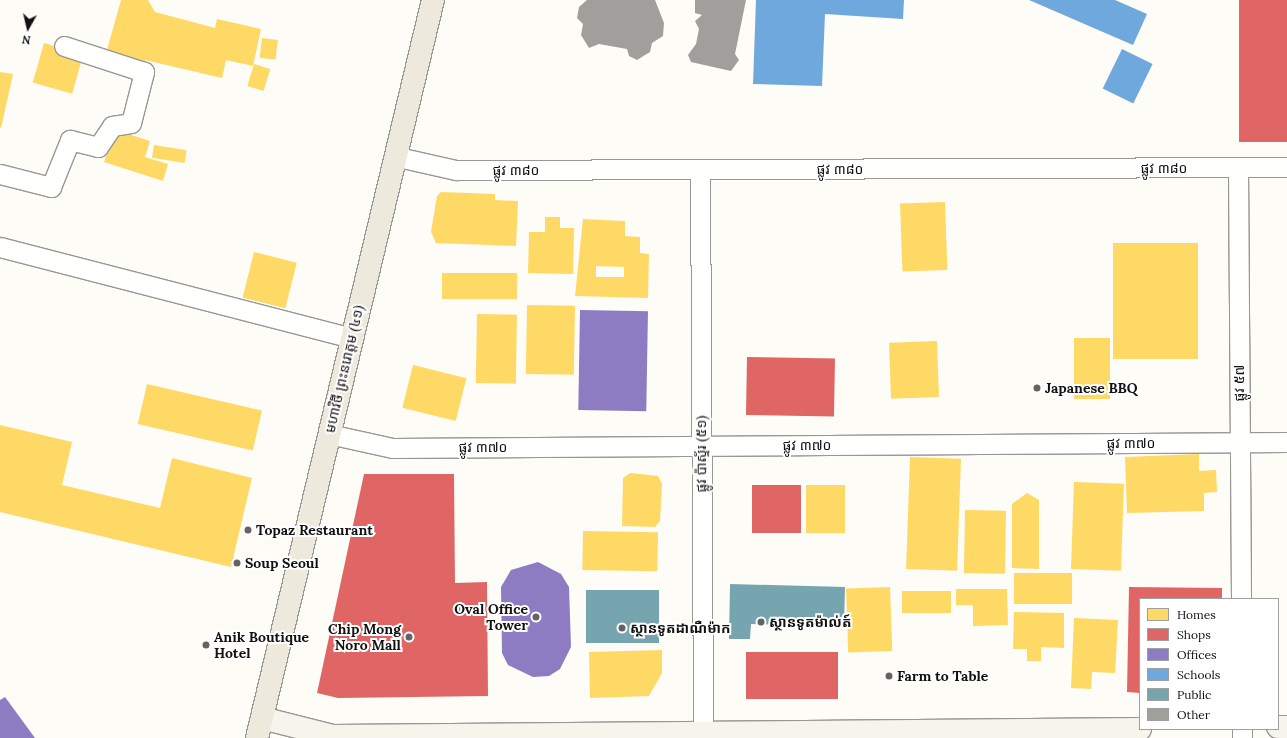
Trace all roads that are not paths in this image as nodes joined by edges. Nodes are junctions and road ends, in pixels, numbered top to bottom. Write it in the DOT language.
graph roads {
  1 [pos="433,0"];
  2 [pos="64,46"];
  3 [pos="394,156"];
  4 [pos="1238,167"];
  5 [pos="1287,167"];
  6 [pos="700,169"];
  7 [pos="0,174"];
  8 [pos="0,247"];
  9 [pos="351,338"];
  10 [pos="329,434"];
  11 [pos="1240,442"];
  12 [pos="1287,442"];
  13 [pos="701,446"];
  14 [pos="1241,598"];
  15 [pos="260,728"];
  16 [pos="1139,729"];
  17 [pos="703,735"];
  1 -- 3 [label="main road, មហាវិថី ព្រះនរោត្តម (៤១)"];
  2 -- 7 [label="street"];
  3 -- 6 [label="street, ផ្លូវ ៣៨០"];
  3 -- 9 [label="main road, មហាវិថី ព្រះនរោត្តម (៤១)"];
  4 -- 5 [label="street, ផ្លូវ ៣៨០"];
  4 -- 6 [label="street, ផ្លូវ ៣៨០"];
  4 -- 11 [label="street, ផ្លូវ ៥៧"];
  6 -- 13 [label="street, ផ្លូវ ប៉ាស្ទ័រ (៥១)"];
  8 -- 9 [label="street"];
  9 -- 10 [label="main road, មហាវិថី ព្រះនរោត្តម (៤១)"];
  10 -- 13 [label="street, ផ្លូវ ៣៧០"];
  10 -- 15 [label="main road, មហាវិថី ព្រះនរោត្តម (៤១)"];
  11 -- 12 [label="street, ផ្លូវ ៣៧០"];
  11 -- 13 [label="street, ផ្លូវ ៣៧០"];
  11 -- 14 [label="street, ផ្លូវ ៥៧"];
  13 -- 17 [label="street, ផ្លូវ ប៉ាស្ទ័រ (៥១)"];
  15 -- 17 [label="street"];
  16 -- 17 [label="street"];
}
